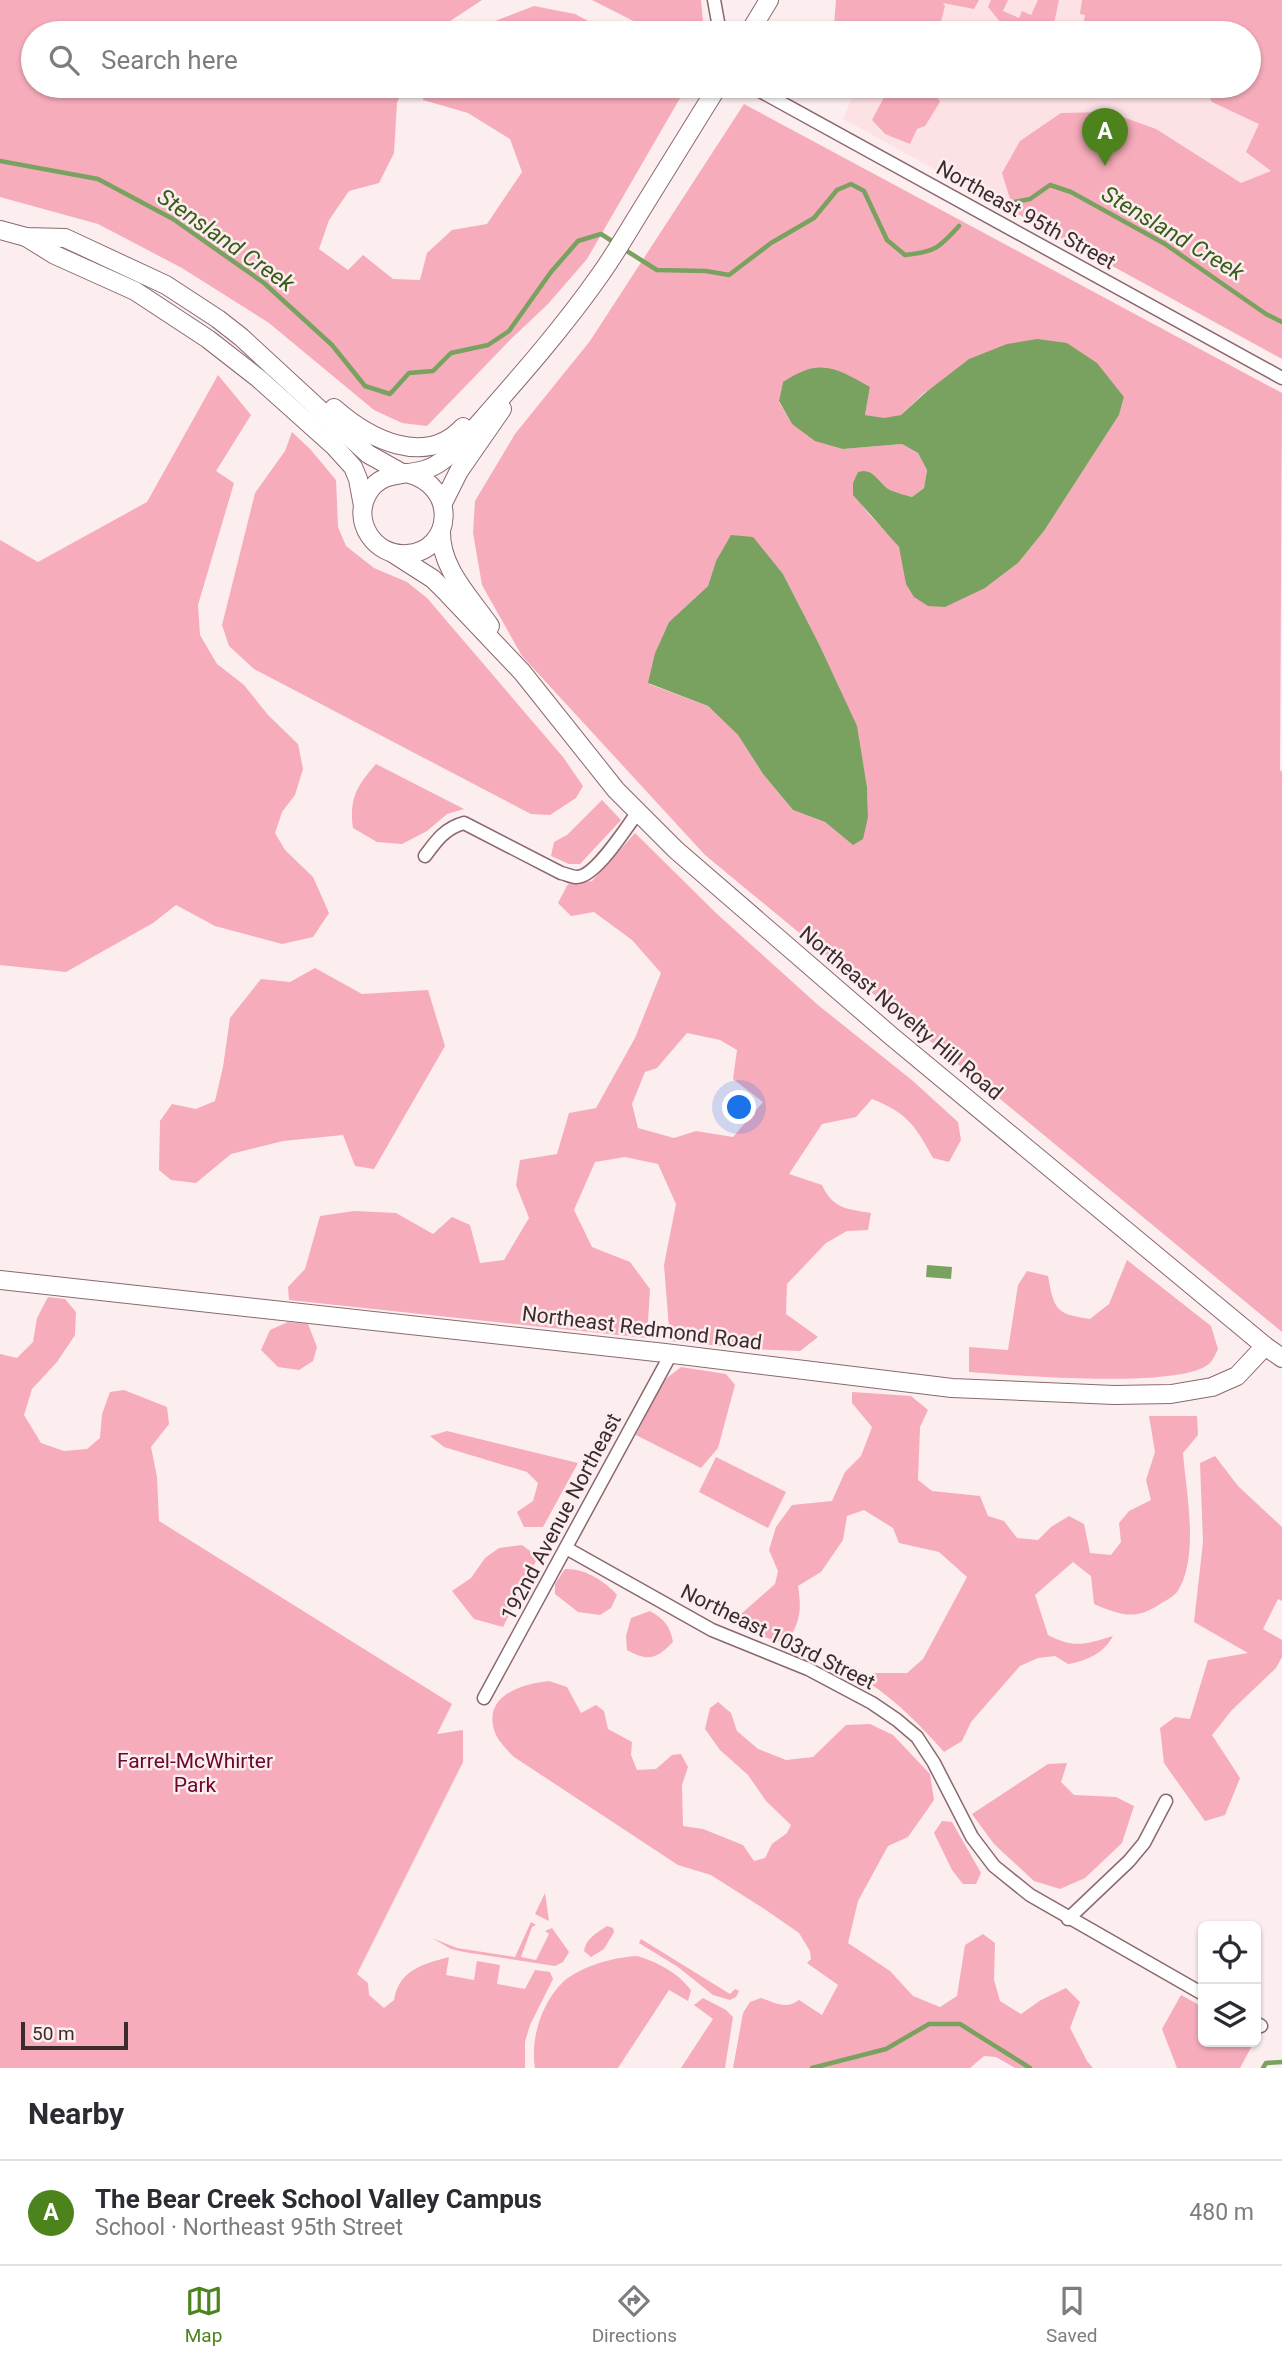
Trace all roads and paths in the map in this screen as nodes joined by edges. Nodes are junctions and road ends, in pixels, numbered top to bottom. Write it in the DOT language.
graph roads {
  1 [pos="714,0"];
  2 [pos="769,0"];
  3 [pos="718,21"];
  4 [pos="756,21"];
  5 [pos="711,98"];
  6 [pos="773,98"];
  7 [pos="0,230"];
  8 [pos="26,237"];
  9 [pos="242,337"];
  10 [pos="541,351"];
  11 [pos="1282,378"];
  12 [pos="404,473"];
  13 [pos="443,503"];
  14 [pos="363,506"];
  15 [pos="441,531"];
  16 [pos="394,554"];
  17 [pos="522,672"];
  18 [pos="638,812"];
  19 [pos="425,856"];
  20 [pos="0,1280"];
  21 [pos="1265,1346"];
  22 [pos="671,1354"];
  23 [pos="1282,1358"];
  24 [pos="566,1548"];
  25 [pos="484,1698"];
  26 [pos="1166,1801"];
  27 [pos="1069,1919"];
  28 [pos="1198,1991"];
  1 -- 3 [label="street"];
  2 -- 4 [label="main road"];
  5 -- 10 [label="main road"];
  6 -- 11 [label="street, Northeast 95th Street"];
  7 -- 8 [label="main road"];
  8 -- 9 [label="main road"];
  8 -- 14 [label="main road"];
  9 -- 10 [label="main road"];
  9 -- 12 [label="main road"];
  10 -- 12 [label="main road"];
  10 -- 13 [label="main road"];
  12 -- 13 [label="main road"];
  12 -- 14 [label="main road"];
  13 -- 15 [label="main road"];
  14 -- 16 [label="main road"];
  15 -- 16 [label="main road"];
  15 -- 17 [label="main road, Northeast Novelty Hill Road"];
  16 -- 17 [label="main road, Northeast Novelty Hill Road"];
  17 -- 18 [label="main road, Northeast Novelty Hill Road"];
  18 -- 19 [label="street"];
  18 -- 21 [label="main road, Northeast Novelty Hill Road"];
  20 -- 22 [label="main road, Northeast Redmond Road"];
  21 -- 22 [label="main road, Northeast Redmond Road"];
  21 -- 23 [label="main road, Northeast Novelty Hill Road"];
  22 -- 24 [label="street, 192nd Avenue Northeast"];
  24 -- 25 [label="street, 192nd Avenue Northeast"];
  24 -- 27 [label="street, Northeast 103rd Street"];
  26 -- 27 [label="street"];
  27 -- 28 [label="street, Northeast 103rd Street"];
}
